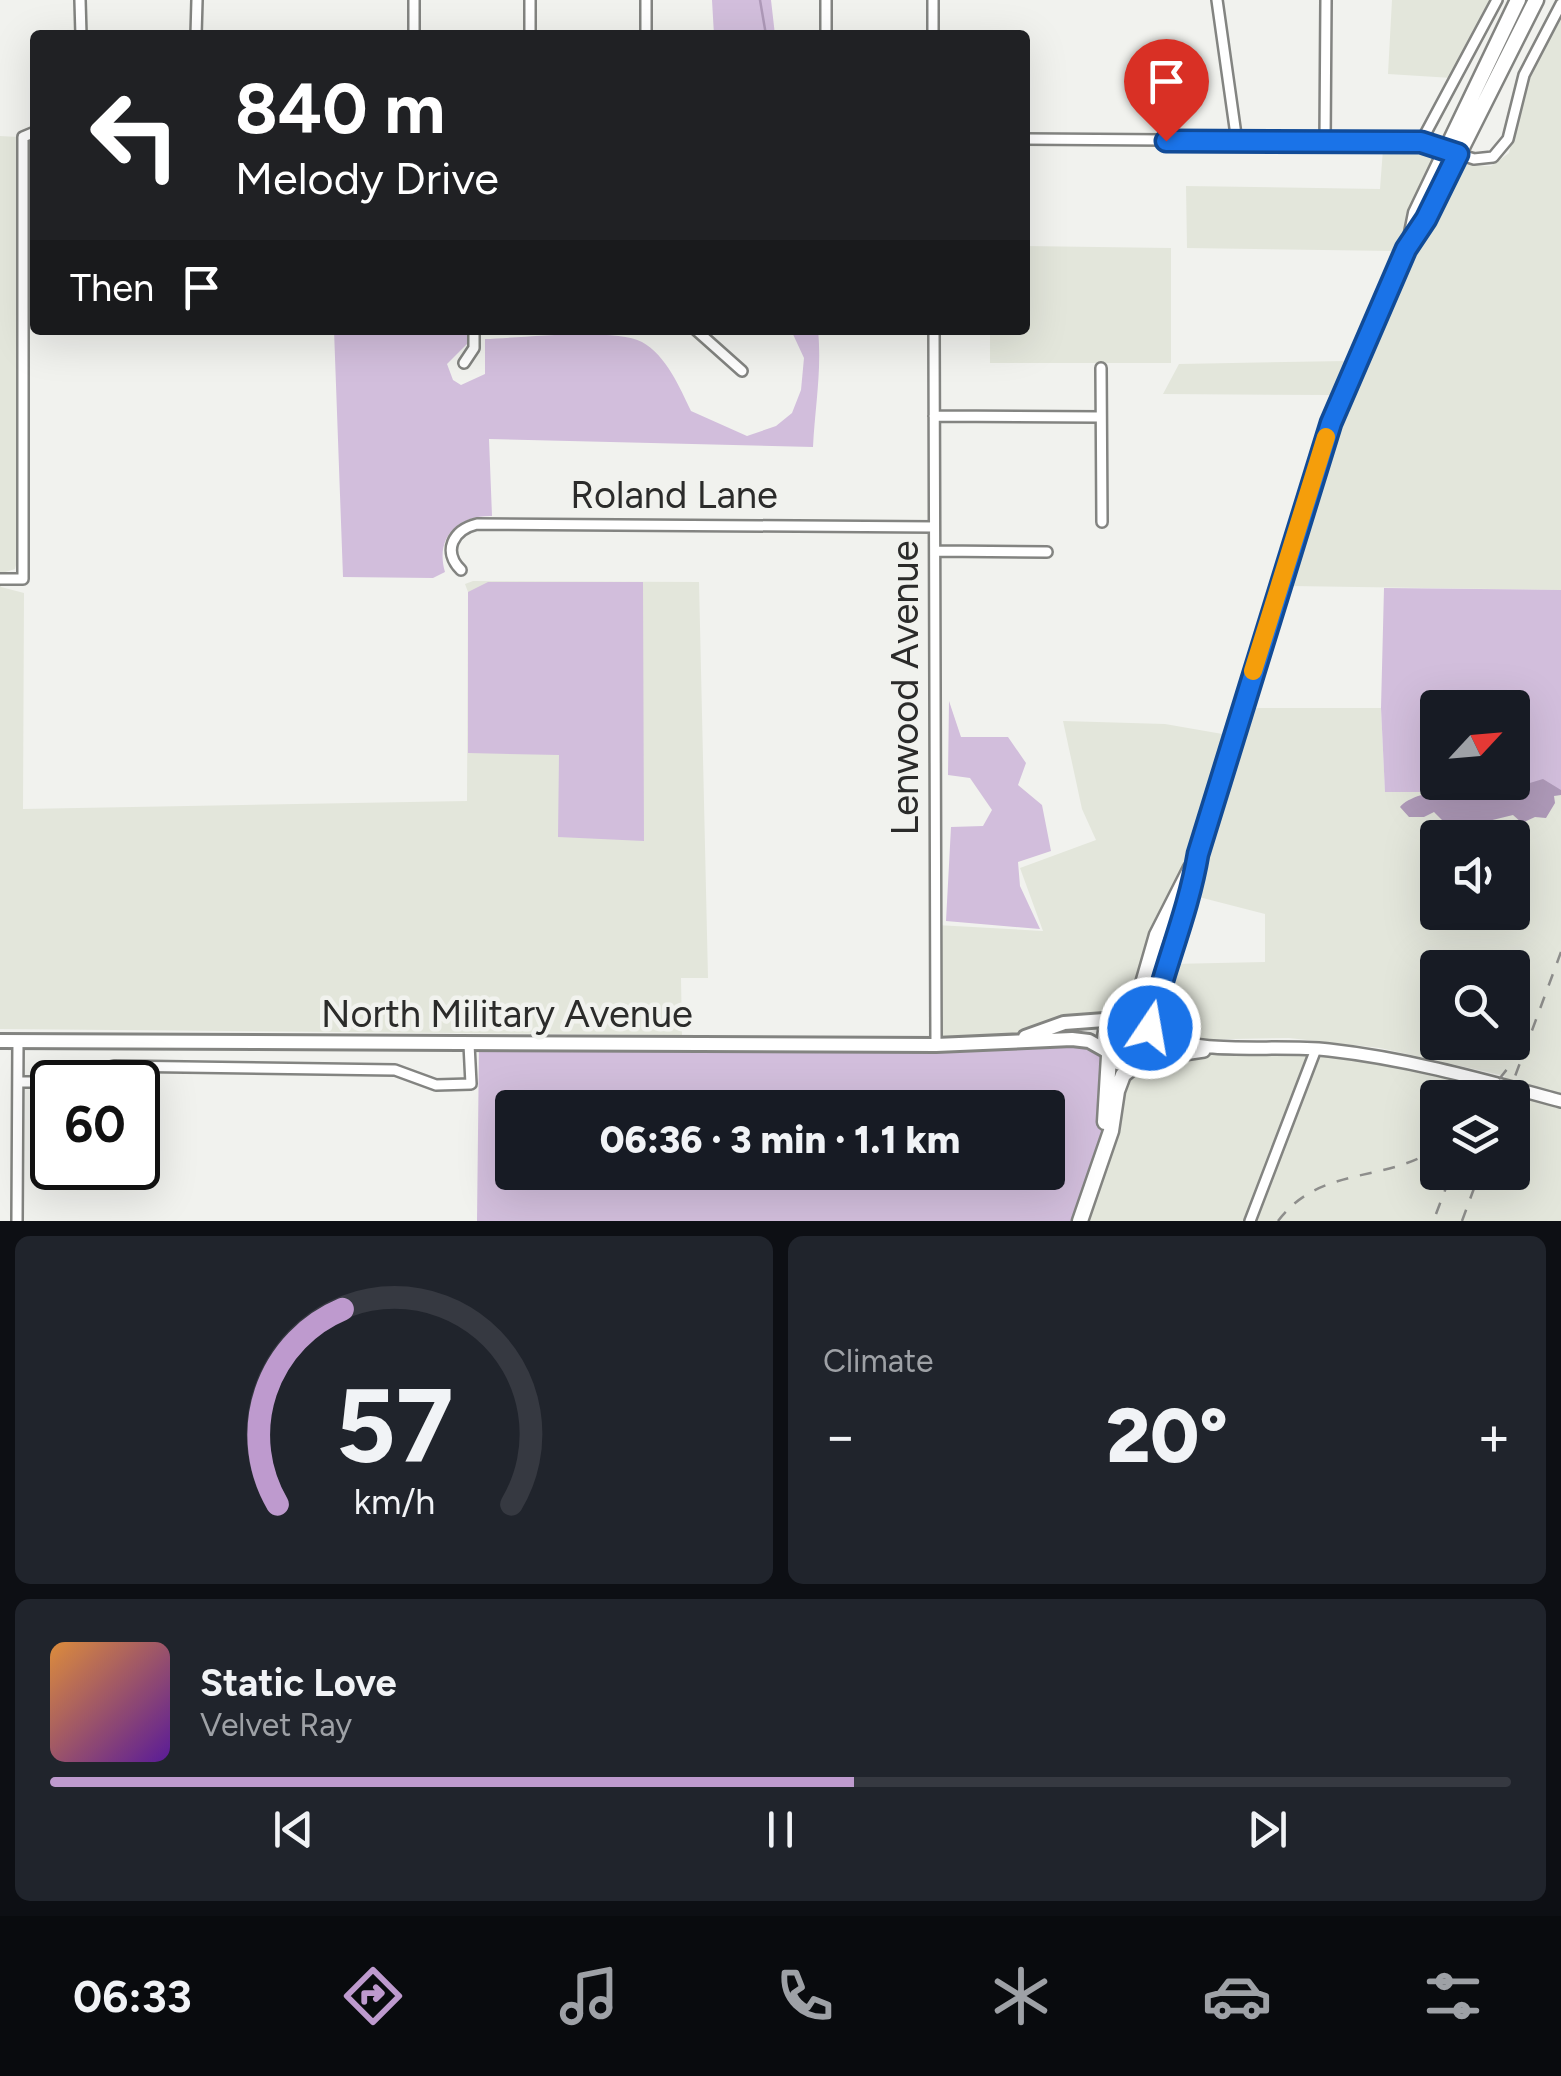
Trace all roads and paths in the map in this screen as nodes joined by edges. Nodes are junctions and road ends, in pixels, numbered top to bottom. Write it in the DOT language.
graph roads {
  1 [pos="80,0"];
  2 [pos="197,0"];
  3 [pos="414,0"];
  4 [pos="530,0"];
  5 [pos="646,0"];
  6 [pos="826,0"];
  7 [pos="933,0"];
  8 [pos="1217,0"];
  9 [pos="1326,0"];
  10 [pos="1497,0"];
  11 [pos="1518,0"];
  12 [pos="1536,0"];
  13 [pos="1561,4"];
  14 [pos="81,30"];
  15 [pos="196,30"];
  16 [pos="414,30"];
  17 [pos="530,30"];
  18 [pos="646,30"];
  19 [pos="826,30"];
  20 [pos="933,30"];
  21 [pos="30,134"];
  22 [pos="1030,139"];
  23 [pos="1237,142"];
  24 [pos="1324,142"];
  25 [pos="1421,142"];
  26 [pos="1452,152"];
  27 [pos="474,335"];
  28 [pos="702,335"];
  29 [pos="934,335"];
  30 [pos="464,364"];
  31 [pos="1101,368"];
  32 [pos="742,371"];
  33 [pos="934,416"];
  34 [pos="1100,417"];
  35 [pos="1102,522"];
  36 [pos="934,526"];
  37 [pos="934,551"];
  38 [pos="1047,552"];
  39 [pos="461,570"];
  40 [pos="0,579"];
  41 [pos="1198,854"];
  42 [pos="1121,1018"];
  43 [pos="1152,1032"];
  44 [pos="0,1041"];
  45 [pos="18,1041"];
  46 [pos="1014,1041"];
  47 [pos="469,1044"];
  48 [pos="936,1046"];
  49 [pos="1229,1047"];
  50 [pos="1316,1048"];
  51 [pos="1107,1053"];
  52 [pos="1140,1062"];
  53 [pos="18,1082"];
  54 [pos="1561,1101"];
  55 [pos="1099,1172"];
  56 [pos="18,1221"];
  57 [pos="1080,1221"];
  58 [pos="1250,1221"];
  1 -- 14 [label="street"];
  2 -- 15 [label="street"];
  3 -- 16 [label="street"];
  4 -- 17 [label="street"];
  5 -- 18 [label="street"];
  6 -- 19 [label="street"];
  7 -- 20 [label="street"];
  8 -- 23 [label="street"];
  9 -- 24 [label="street"];
  10 -- 25 [label="street"];
  11 -- 26 [label="main road"];
  12 -- 26 [label="main road"];
  13 -- 26 [label="street"];
  21 -- 40 [label="street"];
  22 -- 23 [label="street"];
  23 -- 24 [label="street"];
  24 -- 25 [label="street"];
  25 -- 26 [label="street"];
  26 -- 41 [label="main road"];
  27 -- 30 [label="street"];
  28 -- 32 [label="street"];
  29 -- 33 [label="street, Lenwood Avenue"];
  31 -- 34 [label="street"];
  33 -- 34 [label="street"];
  33 -- 36 [label="street, Lenwood Avenue"];
  34 -- 35 [label="street"];
  36 -- 37 [label="street, Lenwood Avenue"];
  36 -- 39 [label="street, Roland Lane"];
  37 -- 38 [label="street"];
  37 -- 48 [label="street, Lenwood Avenue"];
  41 -- 42 [label="main road"];
  41 -- 43 [label="main road"];
  42 -- 43 [label="main road"];
  42 -- 46 [label="main road, North Military Avenue"];
  42 -- 51 [label="main road"];
  43 -- 49 [label="street"];
  43 -- 52 [label="main road"];
  44 -- 45 [label="main road, North Military Avenue"];
  45 -- 47 [label="main road, North Military Avenue"];
  45 -- 53 [label="street"];
  46 -- 48 [label="main road, North Military Avenue"];
  46 -- 51 [label="main road, North Military Avenue"];
  47 -- 48 [label="main road, North Military Avenue"];
  47 -- 53 [label="street"];
  49 -- 50 [label="street"];
  49 -- 52 [label="street"];
  50 -- 54 [label="street"];
  50 -- 58 [label="street"];
  51 -- 52 [label="main road"];
  51 -- 55 [label="main road"];
  52 -- 55 [label="main road"];
  53 -- 56 [label="street"];
  55 -- 57 [label="main road"];
}
